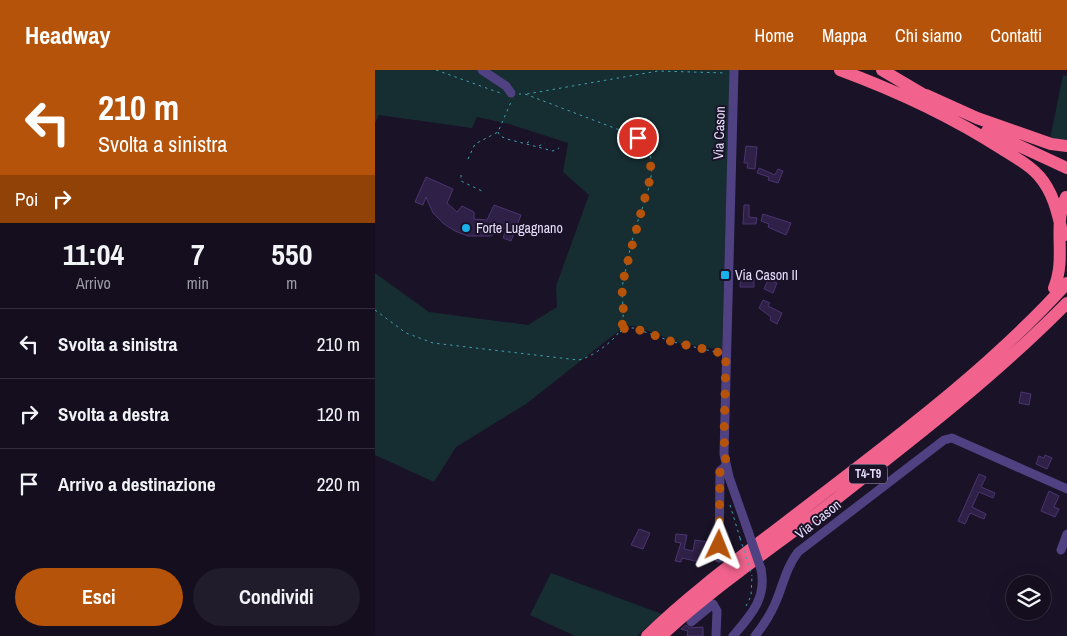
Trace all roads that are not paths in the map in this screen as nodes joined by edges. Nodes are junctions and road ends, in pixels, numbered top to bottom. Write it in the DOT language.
graph roads {
  1 [pos="481,70"];
  2 [pos="840,70"];
  3 [pos="882,70"];
  4 [pos="734,71"];
  5 [pos="899,86"];
  6 [pos="511,93"];
  7 [pos="927,101"];
  8 [pos="1067,146"];
  9 [pos="1035,154"];
  10 [pos="1067,168"];
  11 [pos="1067,176"];
  12 [pos="1066,197"];
  13 [pos="1063,236"];
  14 [pos="1067,283"];
  15 [pos="1067,303"];
  16 [pos="1023,328"];
  17 [pos="726,466"];
  18 [pos="1067,488"];
  19 [pos="1067,534"];
  20 [pos="1061,550"];
  21 [pos="719,558"];
  22 [pos="691,622"];
  23 [pos="647,636"];
  24 [pos="661,636"];
  25 [pos="716,636"];
  26 [pos="733,636"];
  27 [pos="755,636"];
  1 -- 6 [label="street"];
  2 -- 5 [label="highway, T4-T9"];
  3 -- 5 [label="highway, T4-T9"];
  4 -- 17 [label="street, Via Cason"];
  5 -- 7 [label="highway, T4-T9"];
  7 -- 8 [label="highway, T4-T9"];
  7 -- 9 [label="highway, T4-T9"];
  7 -- 13 [label="highway, T4-T9"];
  9 -- 10 [label="highway, T4-T9"];
  9 -- 11 [label="highway, T4-T9"];
  12 -- 13 [label="highway, T4-T9"];
  13 -- 16 [label="highway, T4-T9"];
  14 -- 16 [label="highway, T4-T9"];
  15 -- 24 [label="highway, T4-T9"];
  16 -- 23 [label="highway, T4-T9"];
  17 -- 21 [label="street, Via Cason"];
  17 -- 26 [label="street, Via Cason, bridge"];
  18 -- 27 [label="street, Via Cason"];
  19 -- 20 [label="street"];
  22 -- 25 [label="street"];
}
